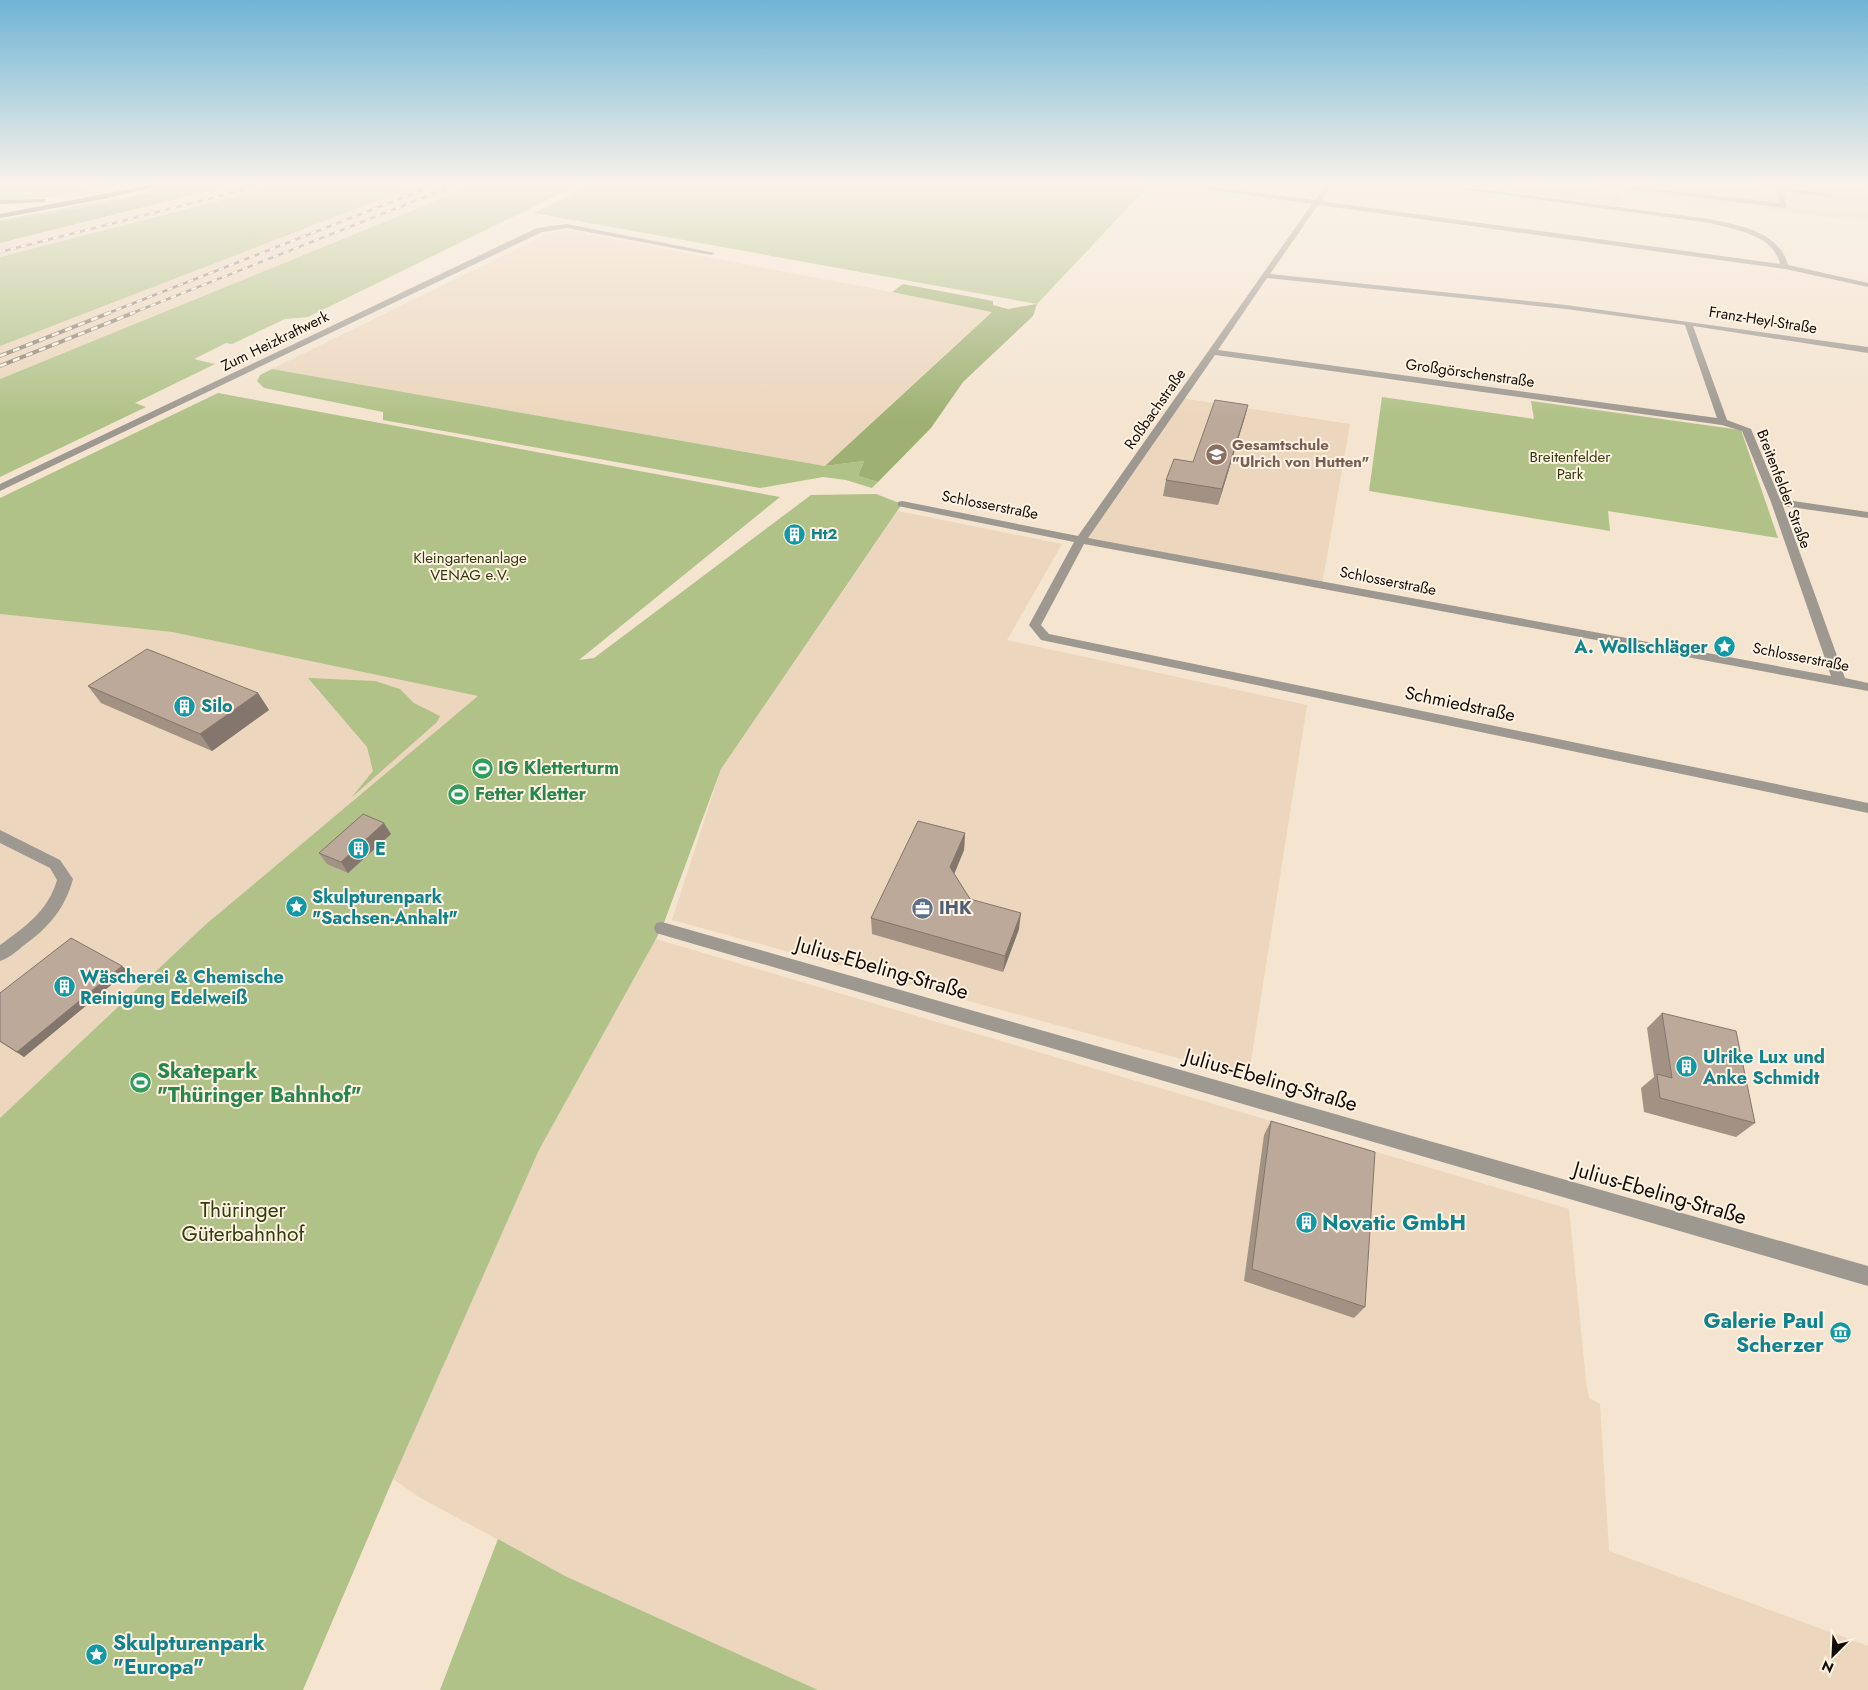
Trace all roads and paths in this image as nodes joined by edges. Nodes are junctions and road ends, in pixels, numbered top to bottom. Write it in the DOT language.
graph roads {
  1 [pos="473,262"];
  2 [pos="1276,262"];
  3 [pos="1748,262"];
  4 [pos="1783,262"];
  5 [pos="1785,267"];
  6 [pos="1267,276"];
  7 [pos="1868,285"];
  8 [pos="1688,323"];
  9 [pos="1868,350"];
  10 [pos="1213,352"];
  11 [pos="1722,422"];
  12 [pos="0,488"];
  13 [pos="1776,502"];
  14 [pos="902,504"];
  15 [pos="1868,515"];
  16 [pos="1081,540"];
  17 [pos="1045,637"];
  18 [pos="1838,681"];
  19 [pos="1868,687"];
  20 [pos="1868,808"];
  21 [pos="0,836"];
  22 [pos="662,928"];
  23 [pos="0,954"];
  24 [pos="1868,1276"];
  1 -- 12 [label="street, Zum Heizkraftwerk"];
  2 -- 6 [label="street, Roßbachstraße"];
  3 -- 5 [label="street"];
  4 -- 5 [label="street"];
  5 -- 7 [label="street"];
  6 -- 8 [label="street, Franz-Heyl-Straße"];
  6 -- 10 [label="street, Roßbachstraße"];
  8 -- 9 [label="street, Franz-Heyl-Straße"];
  8 -- 11 [label="street"];
  10 -- 11 [label="street, Großgörschenstraße"];
  10 -- 16 [label="street, Roßbachstraße"];
  11 -- 13 [label="street, Breitenfelder Straße"];
  13 -- 15 [label="street"];
  13 -- 18 [label="street, Breitenfelder Straße"];
  14 -- 16 [label="street, Schlosserstraße"];
  16 -- 17 [label="street, Roßbachstraße"];
  16 -- 18 [label="street, Schlosserstraße"];
  17 -- 20 [label="street, Schmiedstraße"];
  18 -- 19 [label="street, Schlosserstraße"];
  21 -- 23 [label="street"];
  22 -- 24 [label="street, Julius-Ebeling-Straße"];
}
